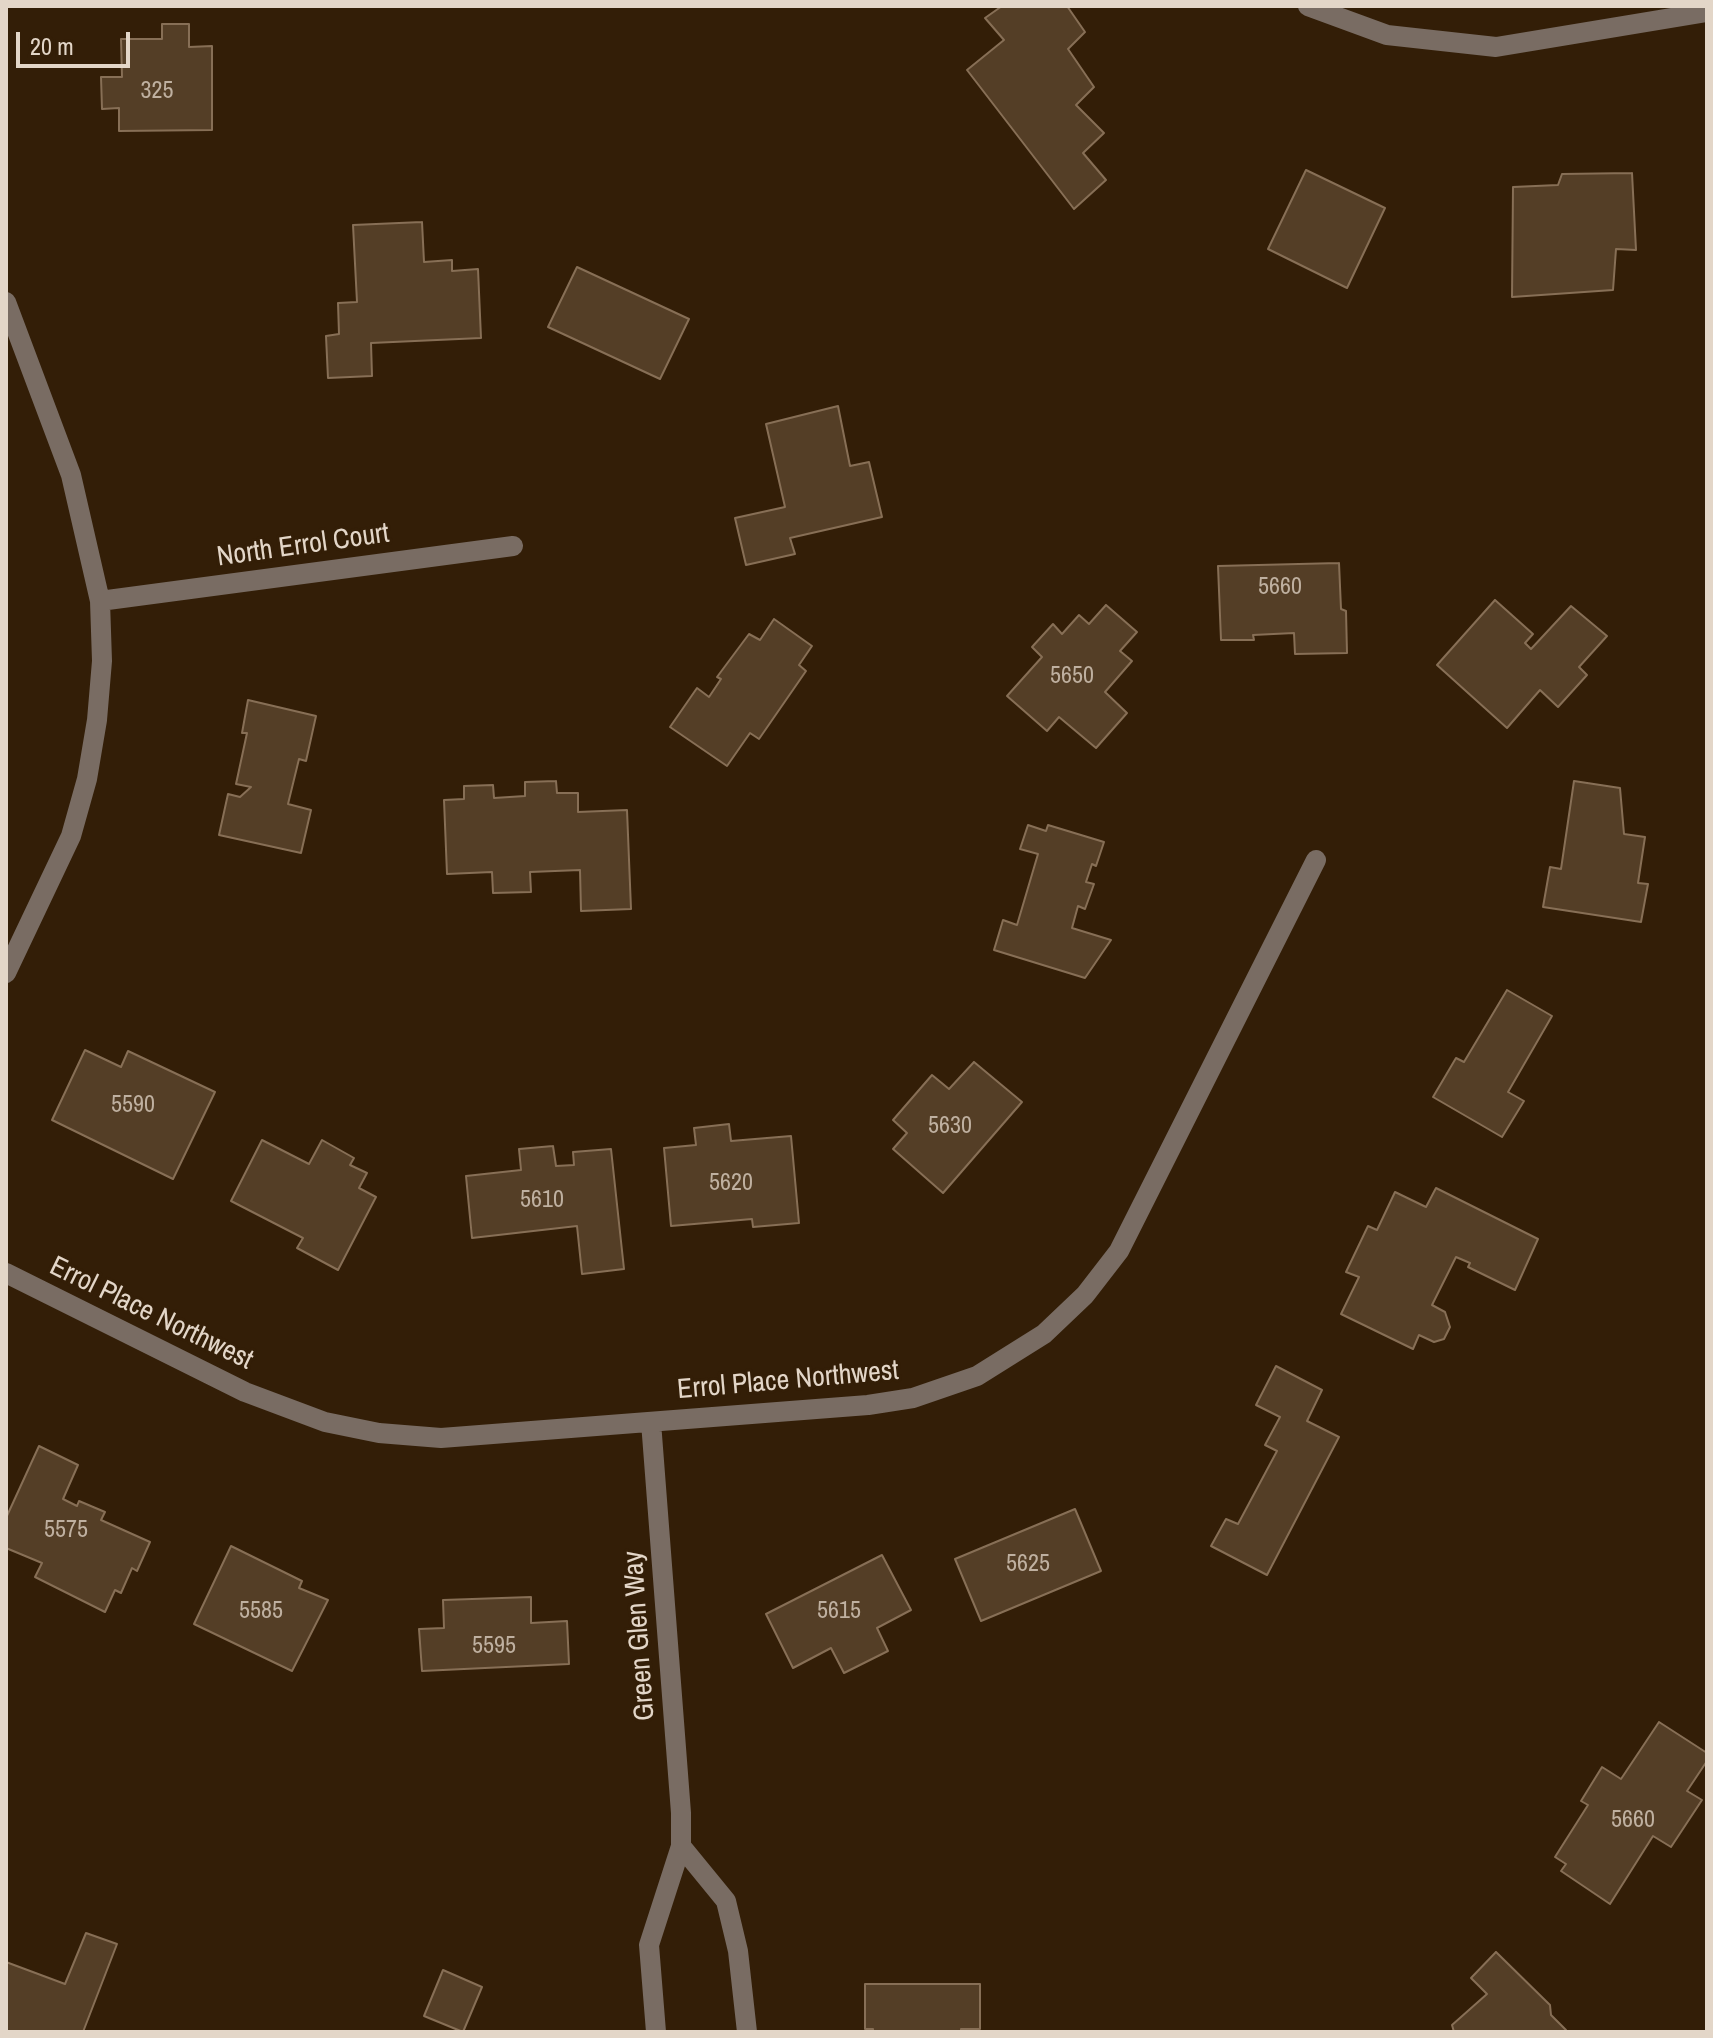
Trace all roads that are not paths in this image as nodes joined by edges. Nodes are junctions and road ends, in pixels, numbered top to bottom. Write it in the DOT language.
graph roads {
  1 [pos="1308,6"];
  2 [pos="1707,12"];
  3 [pos="6,302"];
  4 [pos="513,546"];
  5 [pos="100,601"];
  6 [pos="1316,860"];
  7 [pos="6,973"];
  8 [pos="6,1273"];
  9 [pos="651,1422"];
  10 [pos="681,1846"];
  11 [pos="656,2032"];
  12 [pos="747,2032"];
  1 -- 2 [label="street"];
  3 -- 5 [label="street"];
  4 -- 5 [label="street, North Errol Court"];
  5 -- 7 [label="street"];
  6 -- 9 [label="street, Errol Place Northwest"];
  8 -- 9 [label="street, Errol Place Northwest"];
  9 -- 10 [label="street, Green Glen Way"];
  10 -- 11 [label="street, Green Glen Way"];
  10 -- 12 [label="street"];
}
